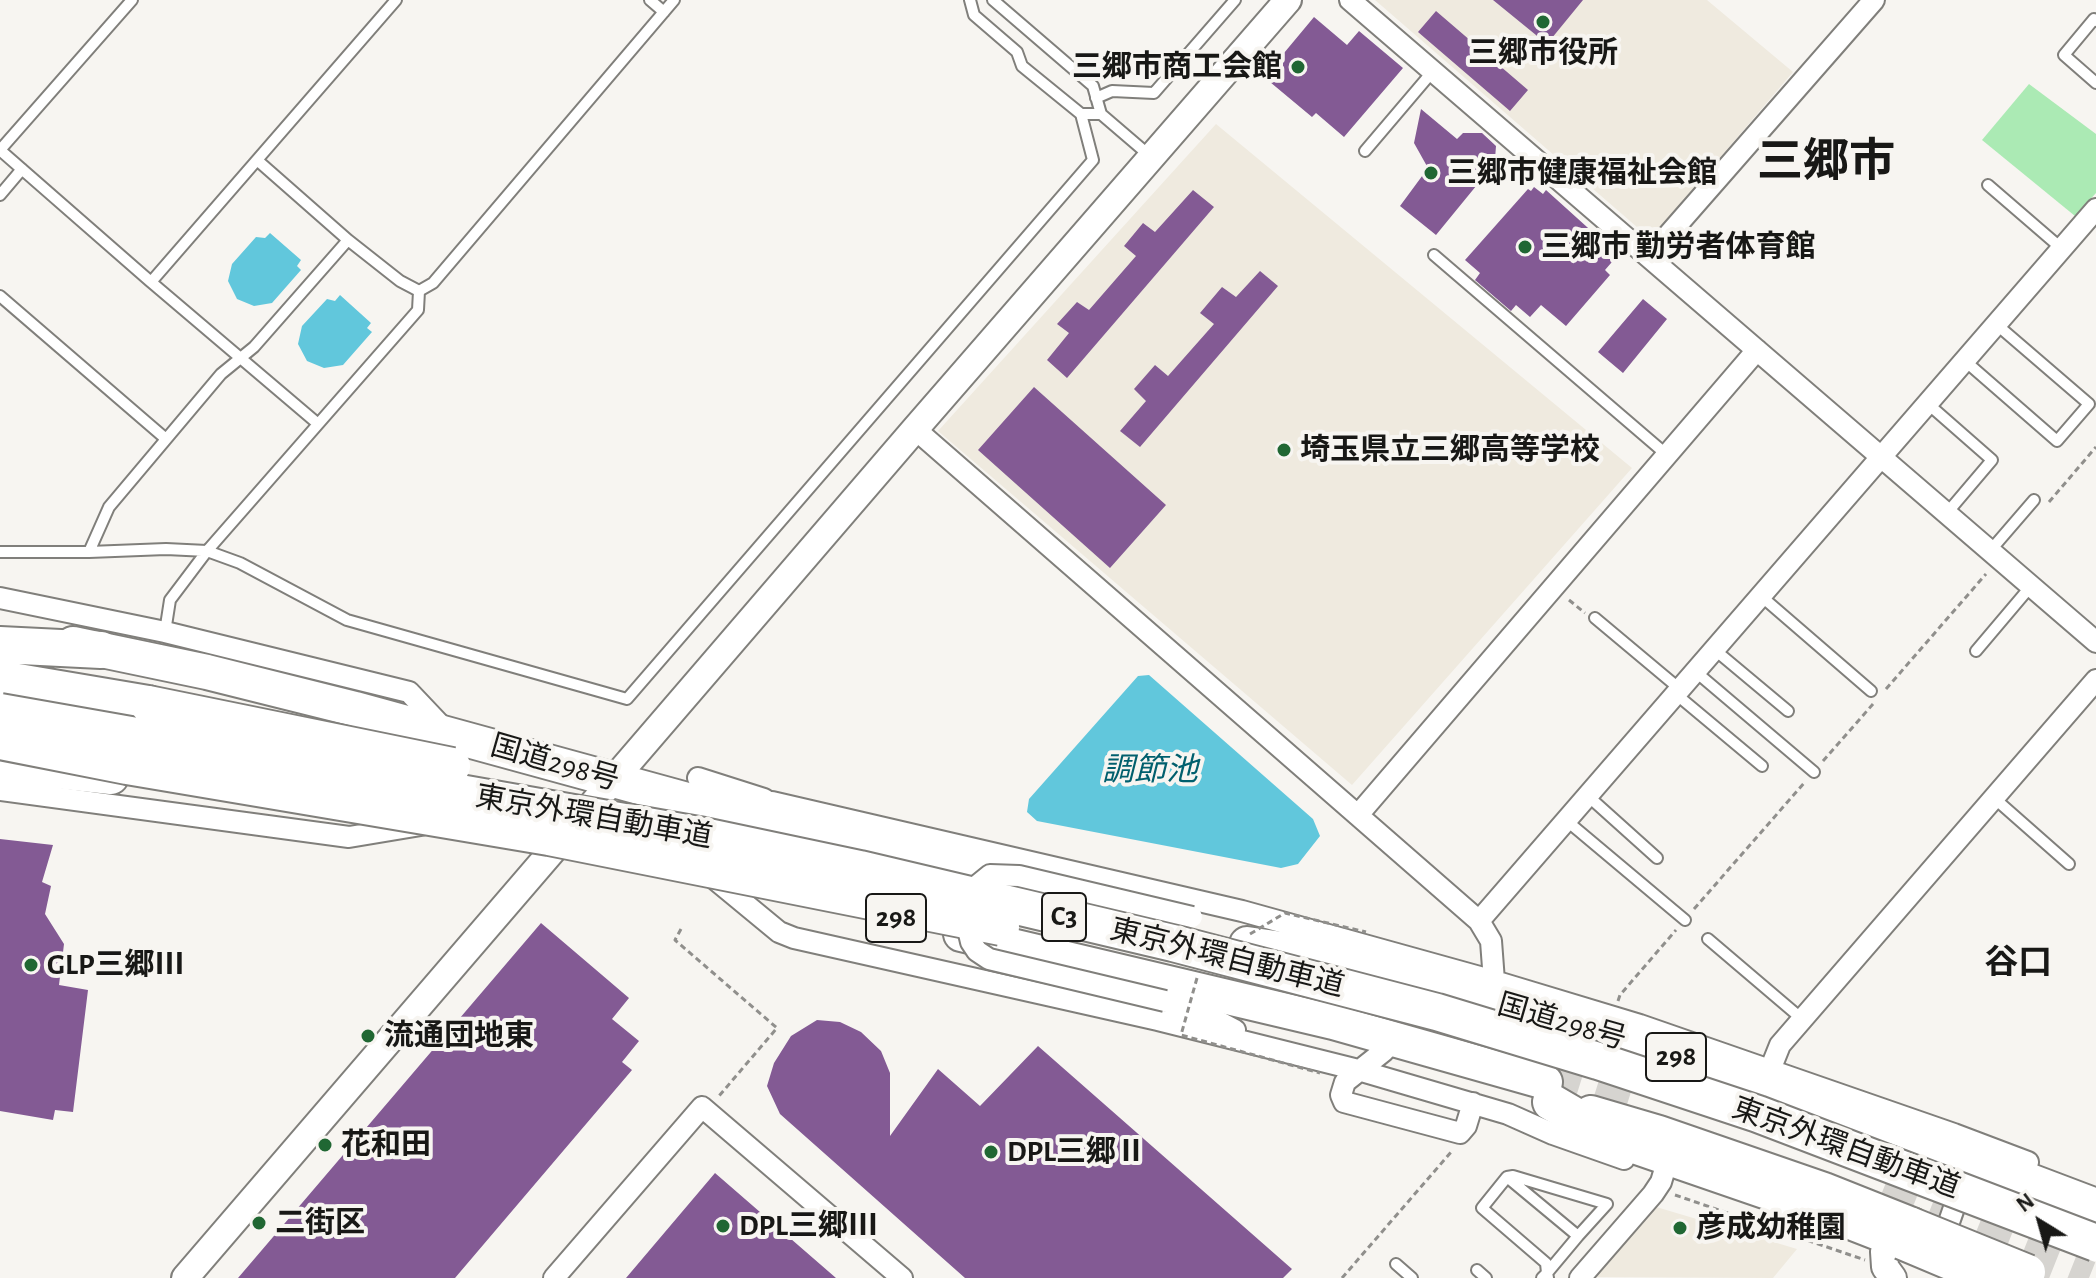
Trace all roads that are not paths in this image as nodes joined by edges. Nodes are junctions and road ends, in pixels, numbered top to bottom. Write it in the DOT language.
graph roads {
  1 [pos="132,0"];
  2 [pos="396,0"];
  3 [pos="650,0"];
  4 [pos="674,0"];
  5 [pos="970,0"];
  6 [pos="993,0"];
  7 [pos="1235,0"];
  8 [pos="1288,0"];
  9 [pos="1350,0"];
  10 [pos="1874,0"];
  11 [pos="664,12"];
  12 [pos="2096,21"];
  13 [pos="1433,71"];
  14 [pos="2096,83"];
  15 [pos="1096,98"];
  16 [pos="1081,114"];
  17 [pos="1101,114"];
  18 [pos="0,150"];
  19 [pos="1365,151"];
  20 [pos="1152,157"];
  21 [pos="257,160"];
  22 [pos="22,169"];
  23 [pos="1988,185"];
  24 [pos="0,195"];
  25 [pos="2095,211"];
  26 [pos="348,240"];
  27 [pos="2061,248"];
  28 [pos="1434,255"];
  29 [pos="1649,257"];
  30 [pos="151,282"];
  31 [pos="419,291"];
  32 [pos="0,296"];
  33 [pos="1996,324"];
  34 [pos="1757,350"];
  35 [pos="238,358"];
  36 [pos="1964,360"];
  37 [pos="1927,403"];
  38 [pos="317,423"];
  39 [pos="915,429"];
  40 [pos="166,439"];
  41 [pos="1667,455"];
  42 [pos="1880,457"];
  43 [pos="2034,500"];
  44 [pos="1947,513"];
  45 [pos="207,551"];
  46 [pos="0,552"];
  47 [pos="89,552"];
  48 [pos="1995,555"];
  49 [pos="2031,586"];
  50 [pos="1761,596"];
  51 [pos="0,598"];
  52 [pos="1595,618"];
  53 [pos="0,628"];
  54 [pos="165,632"];
  55 [pos="2096,642"];
  56 [pos="0,645"];
  57 [pos="101,650"];
  58 [pos="1715,650"];
  59 [pos="1976,651"];
  60 [pos="1696,672"];
  61 [pos="0,679"];
  62 [pos="2096,680"];
  63 [pos="1679,692"];
  64 [pos="1872,697"];
  65 [pos="1788,711"];
  66 [pos="0,712"];
  67 [pos="449,733"];
  68 [pos="0,741"];
  69 [pos="0,756"];
  70 [pos="0,765"];
  71 [pos="1762,766"];
  72 [pos="1814,772"];
  73 [pos="108,777"];
  74 [pos="698,778"];
  75 [pos="616,780"];
  76 [pos="0,790"];
  77 [pos="1588,796"];
  78 [pos="1993,797"];
  79 [pos="772,802"];
  80 [pos="716,808"];
  81 [pos="1358,815"];
  82 [pos="1567,821"];
  83 [pos="421,825"];
  84 [pos="555,848"];
  85 [pos="1657,858"];
  86 [pos="2069,864"];
  87 [pos="860,869"];
  88 [pos="716,880"];
  89 [pos="1685,920"];
  90 [pos="1479,921"];
  91 [pos="1244,928"];
  92 [pos="1708,939"];
  93 [pos="1494,981"];
  94 [pos="1235,999"];
  95 [pos="1802,1019"];
  96 [pos="1558,1035"];
  97 [pos="1641,1036"];
  98 [pos="1263,1045"];
  99 [pos="1371,1060"];
  100 [pos="1770,1070"];
  101 [pos="1548,1092"];
  102 [pos="1473,1103"];
  103 [pos="1955,1146"];
  104 [pos="2028,1162"];
  105 [pos="1507,1177"];
  106 [pos="1660,1180"];
  107 [pos="2096,1206"];
  108 [pos="1578,1236"];
  109 [pos="2096,1243"];
  110 [pos="1897,1254"];
  111 [pos="1396,1264"];
  112 [pos="2096,1264"];
  113 [pos="1477,1270"];
  114 [pos="1546,1276"];
  115 [pos="2039,1276"];
  116 [pos="185,1278"];
  117 [pos="554,1278"];
  118 [pos="902,1278"];
  119 [pos="1412,1278"];
  120 [pos="1486,1278"];
  121 [pos="1580,1278"];
  122 [pos="1947,1278"];
  123 [pos="1990,1278"];
  1 -- 18 [label="lane"];
  2 -- 21 [label="lane"];
  3 -- 11 [label="lane"];
  4 -- 11 [label="lane"];
  5 -- 16 [label="lane"];
  6 -- 15 [label="lane"];
  7 -- 15 [label="lane"];
  8 -- 20 [label="street"];
  9 -- 13 [label="street"];
  10 -- 29 [label="street"];
  11 -- 31 [label="lane"];
  12 -- 14 [label="lane"];
  13 -- 19 [label="lane"];
  13 -- 29 [label="street"];
  15 -- 17 [label="lane"];
  16 -- 17 [label="lane"];
  16 -- 45 [label="lane"];
  17 -- 20 [label="lane"];
  18 -- 22 [label="lane"];
  20 -- 39 [label="street"];
  21 -- 26 [label="lane"];
  21 -- 30 [label="lane"];
  22 -- 24 [label="lane"];
  22 -- 30 [label="lane"];
  23 -- 27 [label="lane"];
  25 -- 27 [label="street"];
  26 -- 31 [label="lane"];
  26 -- 35 [label="lane"];
  27 -- 33 [label="street"];
  28 -- 41 [label="lane"];
  29 -- 34 [label="street"];
  30 -- 35 [label="lane"];
  31 -- 38 [label="lane"];
  32 -- 40 [label="lane"];
  33 -- 36 [label="street"];
  33 -- 36 [label="lane"];
  34 -- 41 [label="street"];
  34 -- 42 [label="street"];
  35 -- 38 [label="lane"];
  35 -- 40 [label="lane"];
  36 -- 37 [label="street"];
  37 -- 42 [label="street"];
  37 -- 44 [label="lane"];
  38 -- 45 [label="lane"];
  39 -- 75 [label="street"];
  39 -- 81 [label="street"];
  40 -- 47 [label="lane"];
  41 -- 81 [label="street"];
  42 -- 44 [label="street"];
  42 -- 50 [label="street"];
  43 -- 48 [label="lane"];
  44 -- 48 [label="street"];
  45 -- 47 [label="lane"];
  45 -- 54 [label="lane"];
  46 -- 47 [label="lane"];
  48 -- 49 [label="street"];
  49 -- 55 [label="street"];
  49 -- 59 [label="lane"];
  50 -- 58 [label="street"];
  50 -- 64 [label="lane"];
  51 -- 54 [label="street"];
  52 -- 63 [label="lane"];
  53 -- 57 [label="highway, 国道298号 / 298"];
  54 -- 67 [label="street"];
  56 -- 57 [label="highway"];
  57 -- 67 [label="highway, 国道298号 / 298"];
  58 -- 60 [label="street"];
  58 -- 65 [label="lane"];
  60 -- 63 [label="street"];
  60 -- 72 [label="lane"];
  61 -- 87 [label="highway, bridge"];
  62 -- 78 [label="street"];
  63 -- 71 [label="lane"];
  63 -- 77 [label="street"];
  66 -- 87 [label="highway, 東京外環自動車道 / C3, bridge"];
  67 -- 75 [label="highway, 国道298号 / 298"];
  68 -- 112 [label="highway, 東京外環自動車道 / C3, bridge"];
  69 -- 73 [label="highway"];
  70 -- 73 [label="highway, 国道298号 / 298"];
  73 -- 83 [label="highway, 国道298号 / 298"];
  74 -- 79 [label="street"];
  75 -- 80 [label="highway, 国道298号 / 298"];
  75 -- 84 [label="street"];
  76 -- 83 [label="street"];
  77 -- 82 [label="street"];
  77 -- 85 [label="lane"];
  78 -- 86 [label="lane"];
  78 -- 95 [label="street"];
  79 -- 80 [label="street"];
  79 -- 91 [label="street"];
  80 -- 91 [label="highway, 国道298号 / 298"];
  81 -- 90 [label="street"];
  82 -- 89 [label="lane"];
  82 -- 90 [label="street"];
  83 -- 84 [label="highway, 国道298号 / 298"];
  84 -- 88 [label="highway, 国道298号 / 298"];
  84 -- 116 [label="street"];
  87 -- 109 [label="highway, 東京外環自動車道 / C3, bridge"];
  88 -- 94 [label="highway, 国道298号 / 298"];
  88 -- 98 [label="street"];
  90 -- 93 [label="street"];
  91 -- 93 [label="street"];
  91 -- 96 [label="highway, 国道298号 / 298"];
  91 -- 97 [label="highway, 国道298号 / 298"];
  91 -- 98 [label="street, bridge"];
  92 -- 95 [label="lane"];
  93 -- 97 [label="street"];
  94 -- 99 [label="highway, 国道298号 / 298"];
  94 -- 101 [label="highway, 国道298号 / 298"];
  95 -- 100 [label="street"];
  97 -- 100 [label="street"];
  97 -- 103 [label="highway, 国道298号 / 298"];
  98 -- 99 [label="street"];
  99 -- 101 [label="highway, 国道298号 / 298"];
  99 -- 102 [label="street"];
  99 -- 102 [label="street"];
  100 -- 103 [label="street"];
  101 -- 110 [label="highway"];
  102 -- 106 [label="street"];
  103 -- 104 [label="street"];
  103 -- 107 [label="highway, 国道298号 / 298"];
  103 -- 110 [label="street"];
  105 -- 108 [label="lane"];
  105 -- 108 [label="lane"];
  105 -- 114 [label="lane"];
  106 -- 110 [label="street"];
  106 -- 121 [label="street"];
  108 -- 114 [label="lane"];
  110 -- 115 [label="highway, bridge"];
  110 -- 122 [label="street"];
  110 -- 123 [label="highway, bridge"];
  111 -- 119 [label="lane"];
  113 -- 120 [label="lane"];
  117 -- 118 [label="street"];
}
